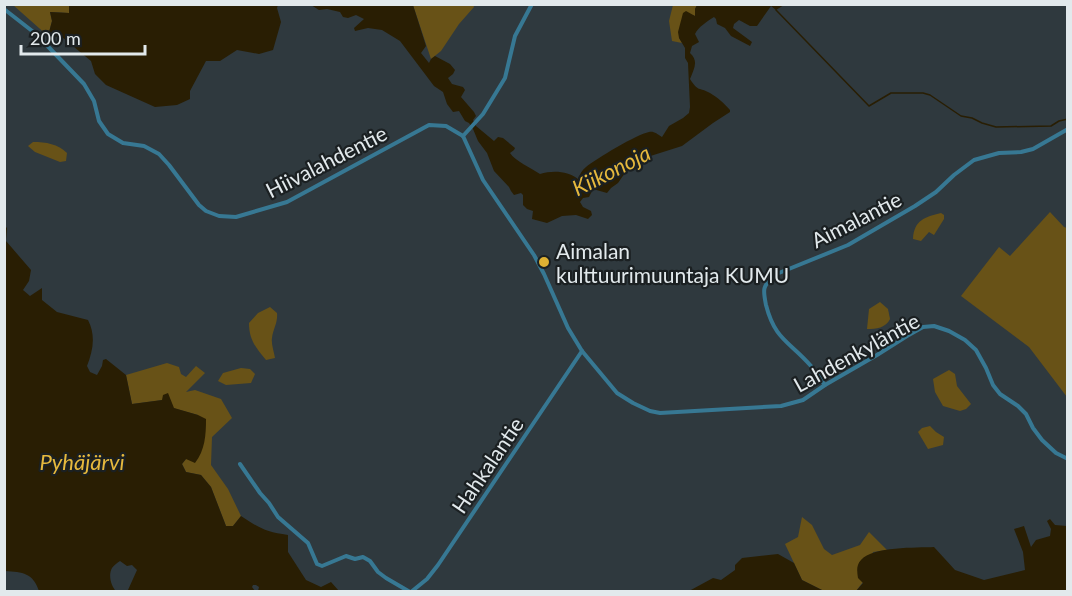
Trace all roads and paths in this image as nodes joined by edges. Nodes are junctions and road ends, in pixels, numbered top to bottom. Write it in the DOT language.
graph roads {
  1 [pos="532,4"];
  2 [pos="4,9"];
  3 [pos="1068,129"];
  4 [pos="462,136"];
  5 [pos="582,351"];
  6 [pos="825,385"];
  7 [pos="1068,459"];
  8 [pos="240,464"];
  9 [pos="411,591"];
  1 -- 4 [label="street"];
  2 -- 4 [label="street, Hiivalahdentie"];
  3 -- 6 [label="street, Aimalantie"];
  4 -- 5 [label="street, Lahdenkyläntie"];
  5 -- 6 [label="street, Lahdenkyläntie"];
  5 -- 9 [label="street, Hahkalantie"];
  6 -- 7 [label="street, Lahdenkyläntie"];
  8 -- 9 [label="street, Hahkalantie"];
}
